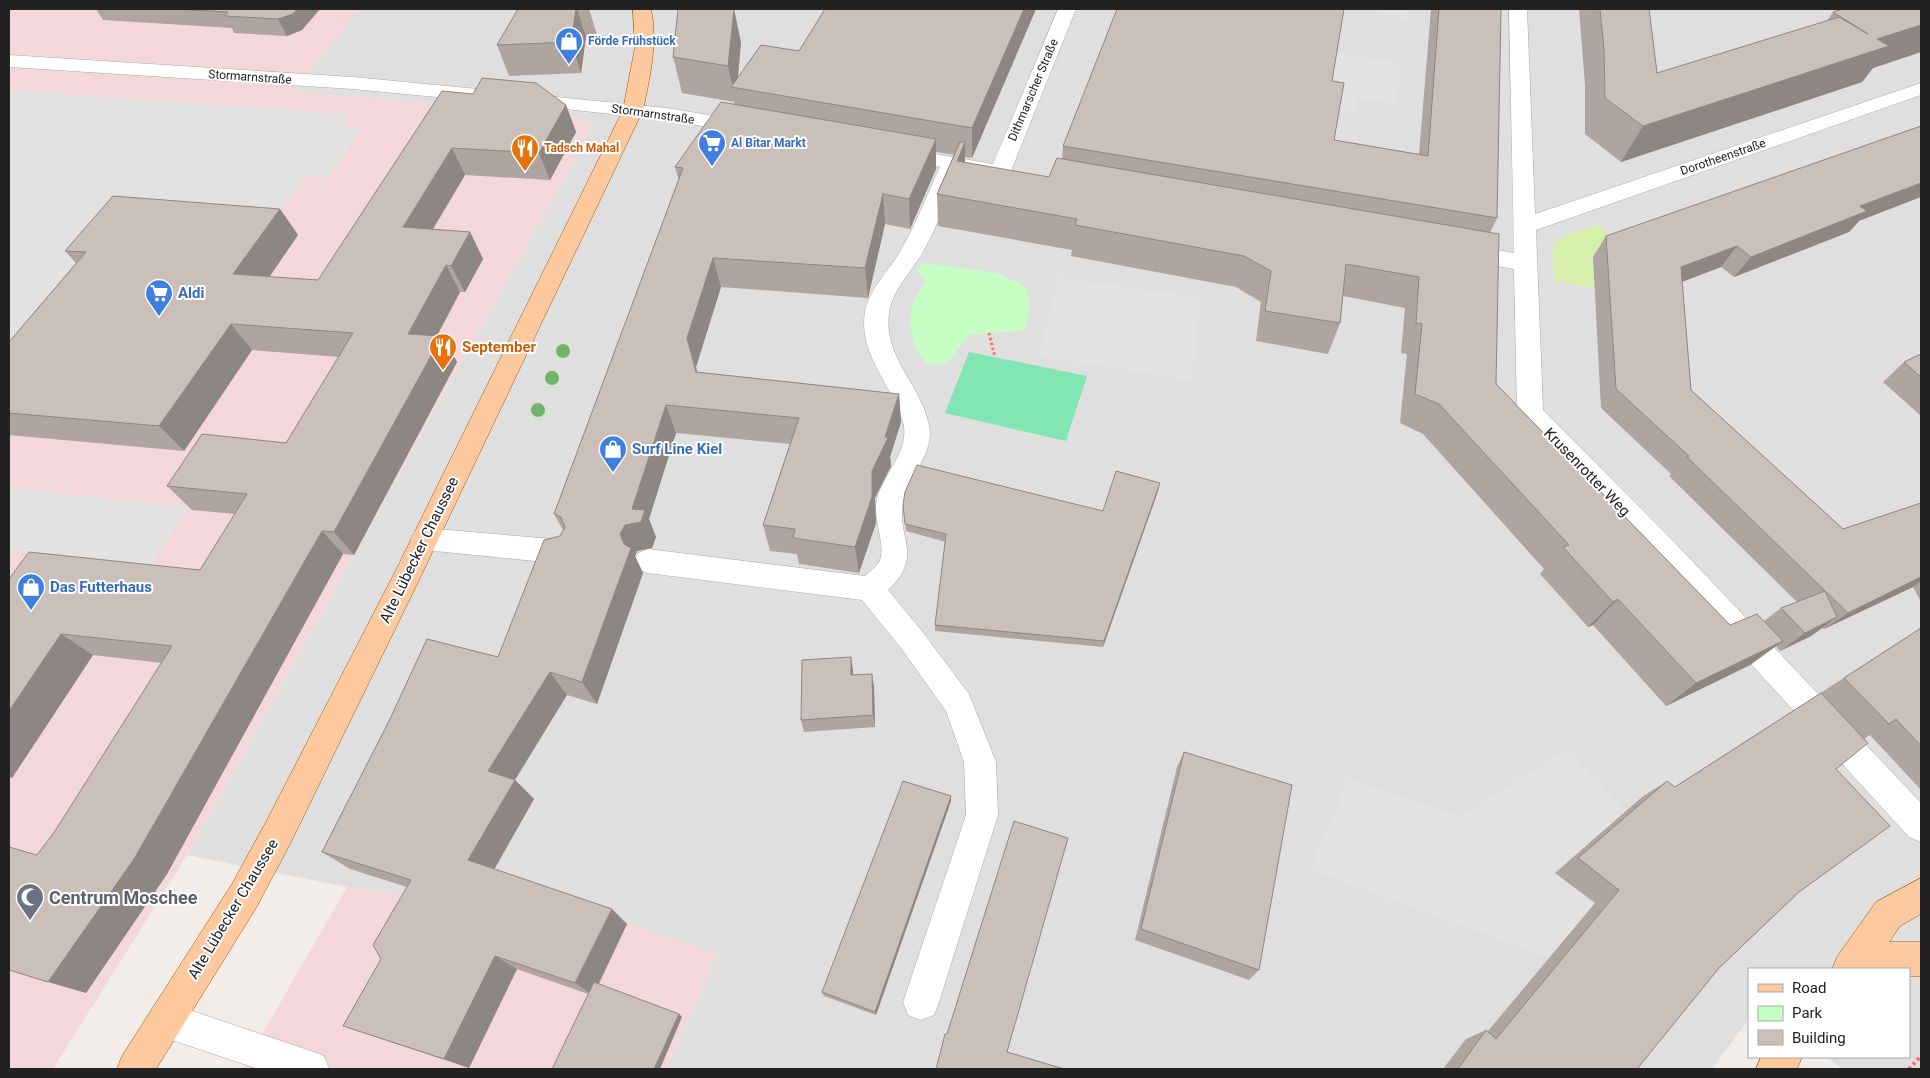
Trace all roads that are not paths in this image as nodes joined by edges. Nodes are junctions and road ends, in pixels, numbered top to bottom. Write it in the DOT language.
graph roads {
  1 [pos="642,9"];
  2 [pos="1067,9"];
  3 [pos="1518,9"];
  4 [pos="9,61"];
  5 [pos="1921,89"];
  6 [pos="633,110"];
  7 [pos="765,131"];
  8 [pos="883,151"];
  9 [pos="952,163"];
  10 [pos="1526,225"];
  11 [pos="1439,248"];
  12 [pos="1527,263"];
  13 [pos="425,538"];
  14 [pos="564,552"];
  15 [pos="648,561"];
  16 [pos="870,588"];
  17 [pos="1921,826"];
  18 [pos="1921,895"];
  19 [pos="1921,959"];
  20 [pos="1853,964"];
  21 [pos="921,1002"];
  22 [pos="166,1020"];
  23 [pos="1783,1058"];
  24 [pos="135,1069"];
  25 [pos="311,1069"];
  26 [pos="1774,1069"];
  1 -- 6 [label="main road, Alte Lübecker Chaussee"];
  2 -- 9 [label="street, Dithmarscher Straße"];
  3 -- 10 [label="street, Krusenrotter Weg"];
  4 -- 6 [label="street, Stormarnstraße"];
  5 -- 10 [label="street, Dorotheenstraße"];
  6 -- 7 [label="street, Stormarnstraße"];
  6 -- 13 [label="main road, Alte Lübecker Chaussee"];
  8 -- 9 [label="street"];
  9 -- 16 [label="street"];
  10 -- 12 [label="street, Krusenrotter Weg"];
  11 -- 12 [label="street"];
  12 -- 17 [label="street, Krusenrotter Weg"];
  13 -- 14 [label="street"];
  13 -- 22 [label="main road, Alte Lübecker Chaussee"];
  15 -- 16 [label="street"];
  16 -- 21 [label="street"];
  18 -- 20 [label="main road"];
  19 -- 20 [label="main road"];
  22 -- 24 [label="main road, Alte Lübecker Chaussee"];
  22 -- 25 [label="street"];
  23 -- 26 [label="main road"];
}
